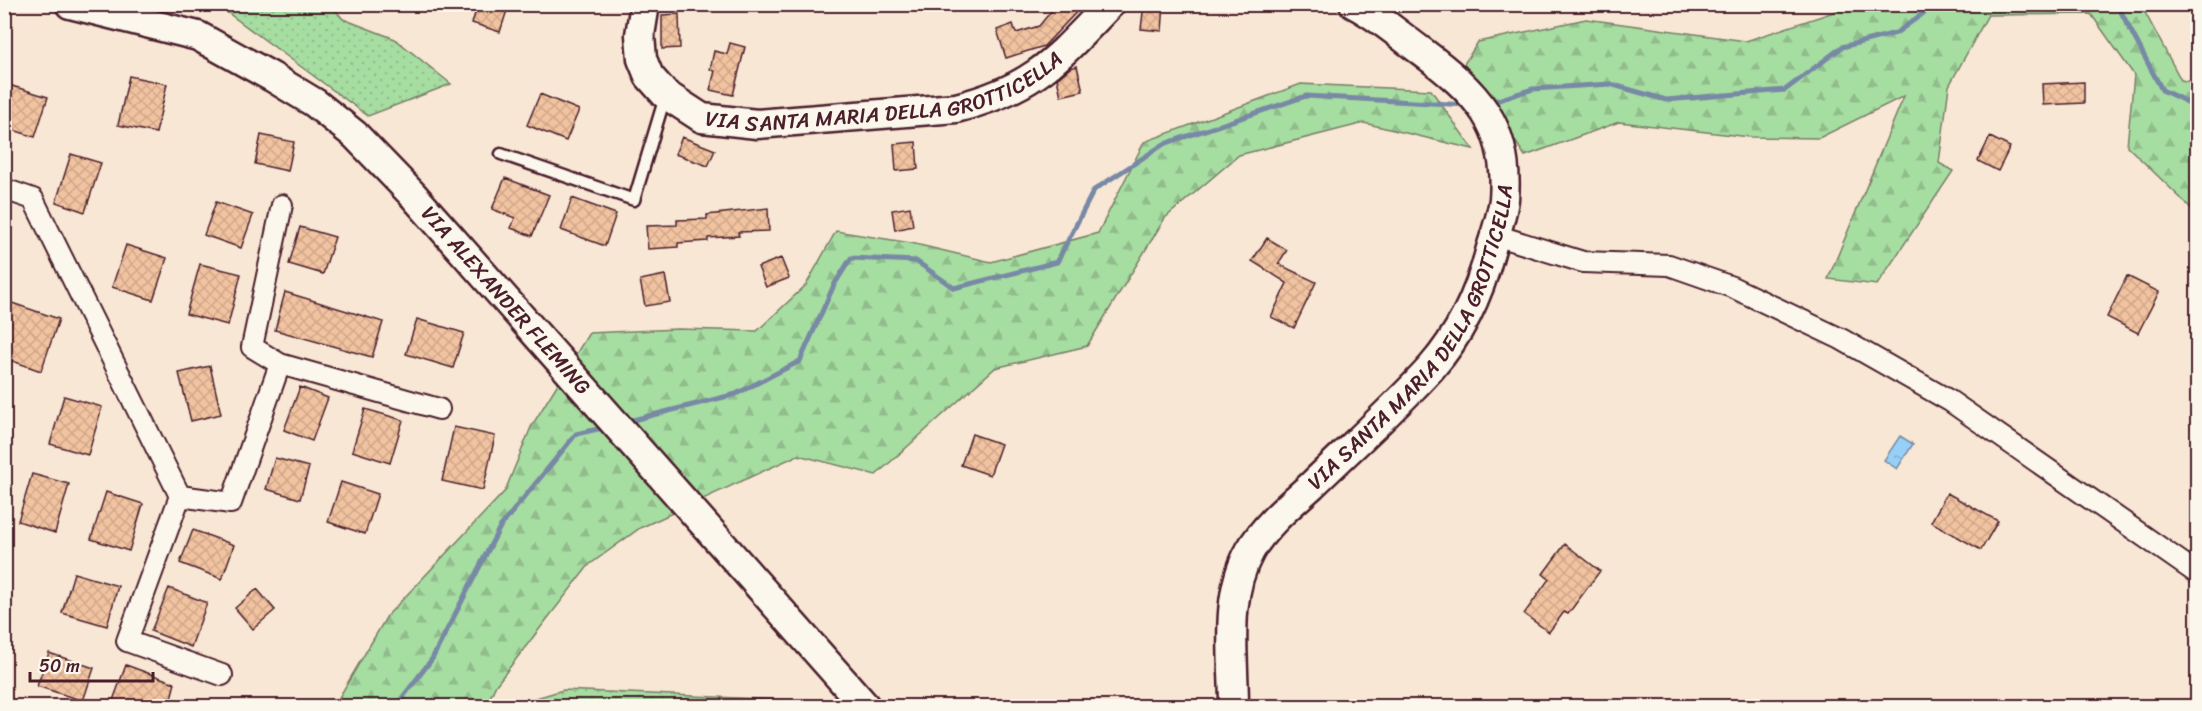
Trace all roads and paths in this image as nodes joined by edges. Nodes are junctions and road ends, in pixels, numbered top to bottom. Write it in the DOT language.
graph roads {
  1 [pos="70,4"];
  2 [pos="645,4"];
  3 [pos="1110,4"];
  4 [pos="1354,4"];
  5 [pos="665,94"];
  6 [pos="501,154"];
  7 [pos="4,189"];
  8 [pos="282,205"];
  9 [pos="1495,234"];
  10 [pos="280,364"];
  11 [pos="439,409"];
  12 [pos="180,496"];
  13 [pos="2198,574"];
  14 [pos="222,675"];
  15 [pos="865,706"];
  16 [pos="1234,706"];
  1 -- 15 [label="street, VIA ALEXANDER FLEMING"];
  2 -- 5 [label="street, VIA SANTA MARIA DELLA GROTTICELLA"];
  3 -- 5 [label="street, VIA SANTA MARIA DELLA GROTTICELLA"];
  4 -- 9 [label="street, VIA SANTA MARIA DELLA GROTTICELLA"];
  5 -- 6 [label="lane"];
  7 -- 12 [label="street"];
  8 -- 10 [label="street"];
  9 -- 13 [label="street"];
  9 -- 16 [label="street, VIA SANTA MARIA DELLA GROTTICELLA"];
  10 -- 11 [label="street"];
  10 -- 12 [label="street"];
  12 -- 14 [label="street"];
}
